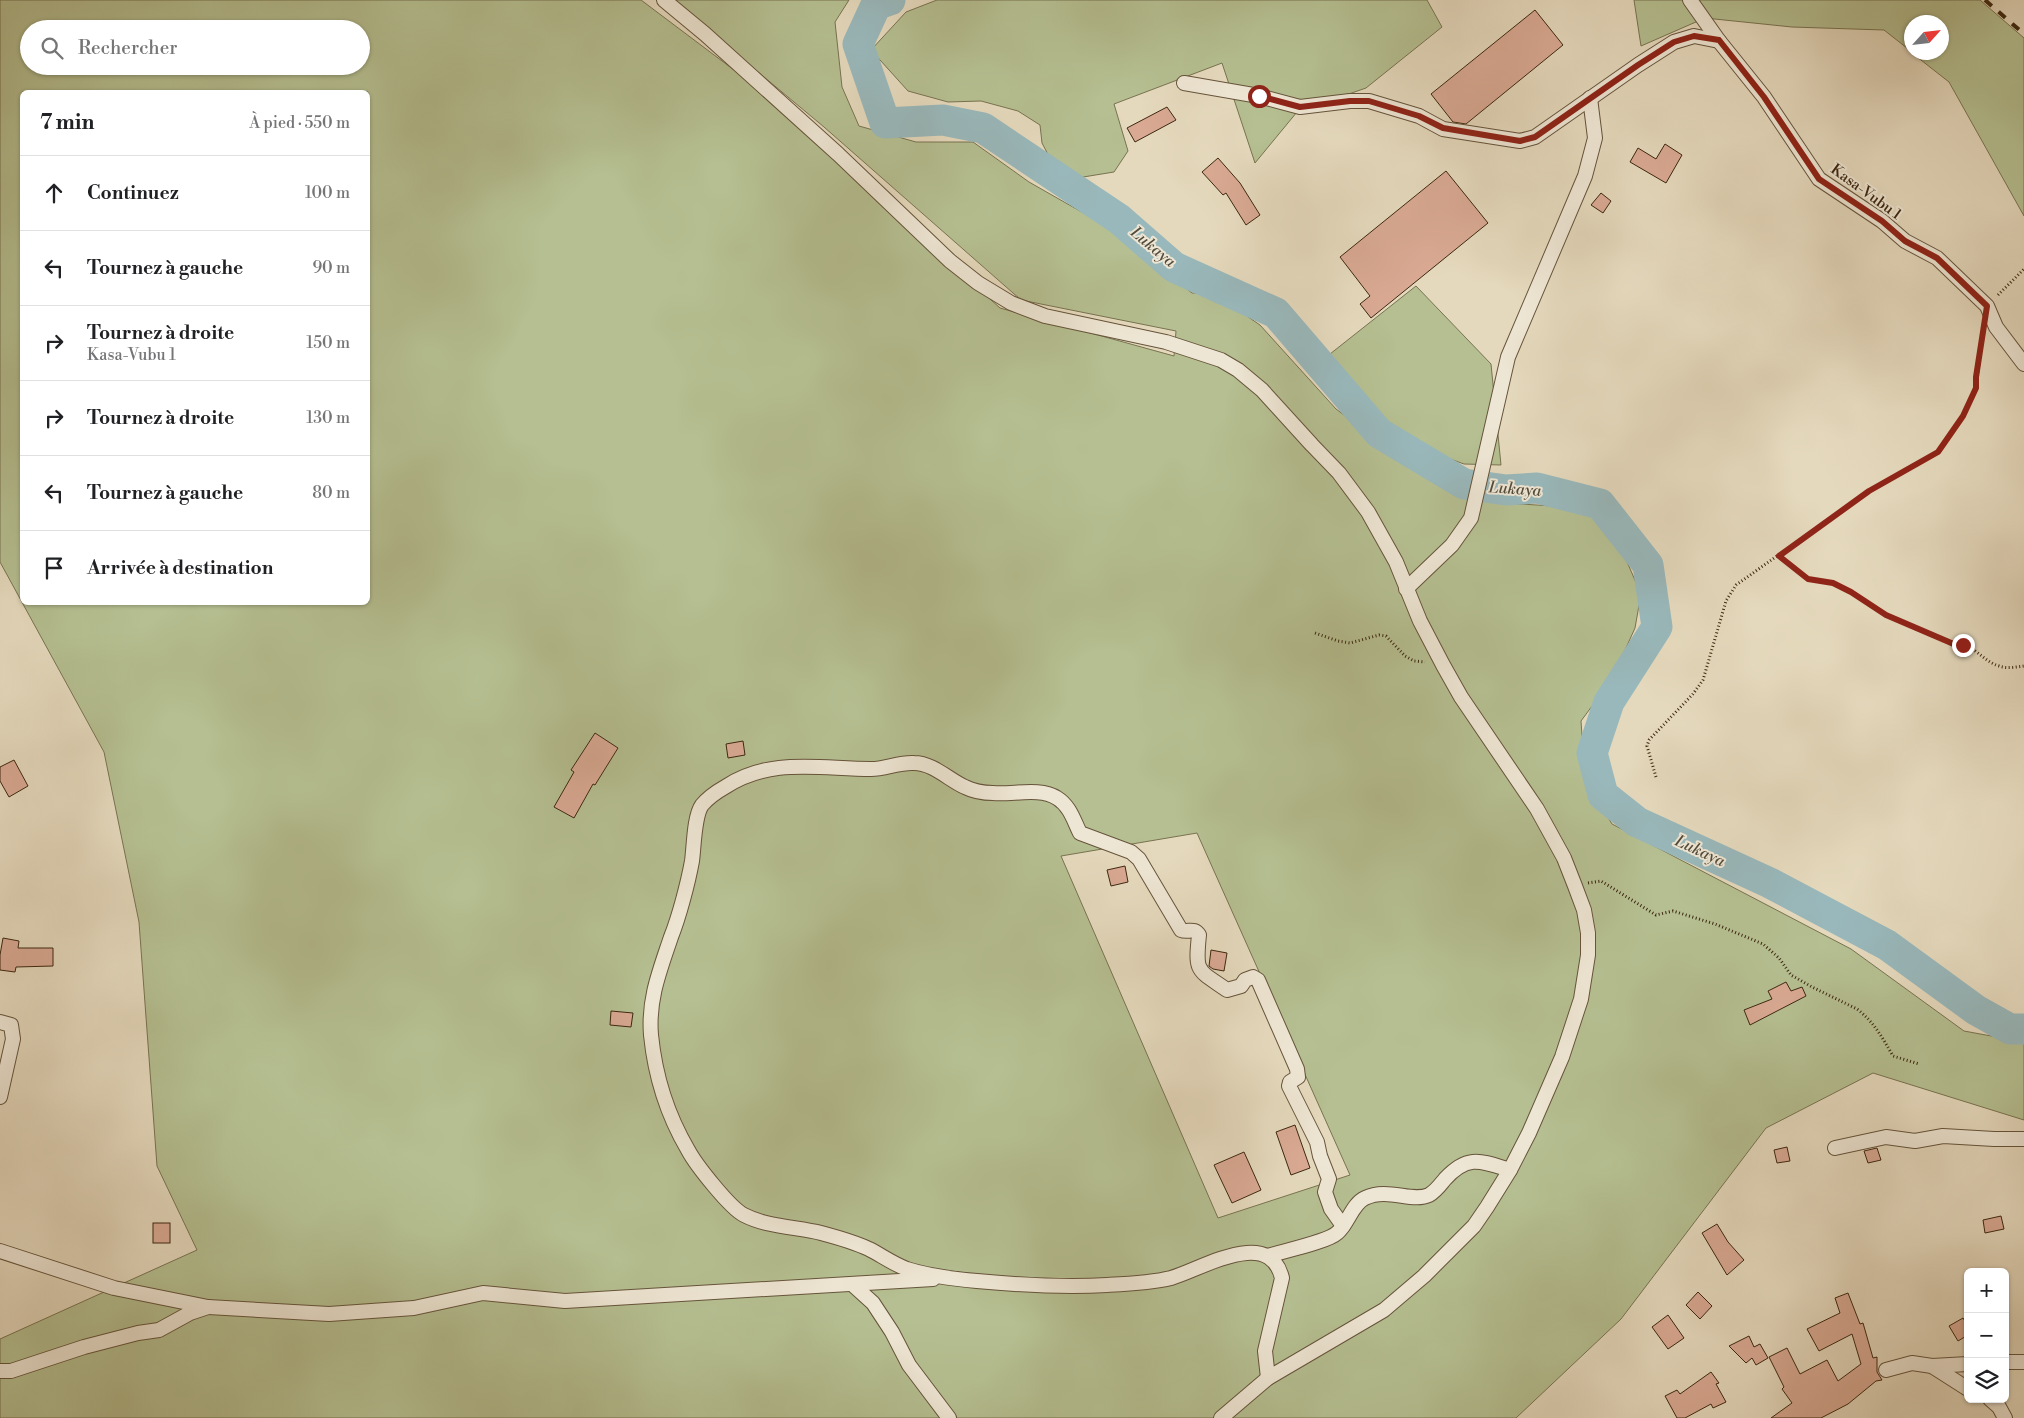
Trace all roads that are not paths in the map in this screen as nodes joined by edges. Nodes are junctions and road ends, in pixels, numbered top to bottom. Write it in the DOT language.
graph roads {
  1 [pos="664,0"];
  2 [pos="1690,0"];
  3 [pos="1719,40"];
  4 [pos="1184,84"];
  5 [pos="1590,98"];
  6 [pos="2024,364"];
  7 [pos="1406,589"];
  8 [pos="0,1022"];
  9 [pos="0,1097"];
  10 [pos="2024,1139"];
  11 [pos="1835,1148"];
  12 [pos="1510,1170"];
  13 [pos="1343,1226"];
  14 [pos="0,1251"];
  15 [pos="1268,1256"];
  16 [pos="949,1278"];
  17 [pos="852,1284"];
  18 [pos="208,1307"];
  19 [pos="2009,1362"];
  20 [pos="2024,1362"];
  21 [pos="1964,1364"];
  22 [pos="1932,1366"];
  23 [pos="1886,1370"];
  24 [pos="0,1371"];
  25 [pos="1268,1378"];
  26 [pos="1964,1386"];
  27 [pos="1994,1403"];
  28 [pos="949,1418"];
  29 [pos="1221,1418"];
  30 [pos="2005,1418"];
  1 -- 7 [label="street"];
  2 -- 3 [label="street, Kasa-Vubu 1"];
  3 -- 5 [label="street"];
  3 -- 6 [label="street, Kasa-Vubu 1"];
  4 -- 5 [label="street"];
  5 -- 7 [label="street"];
  7 -- 12 [label="street"];
  8 -- 9 [label="street"];
  10 -- 11 [label="street"];
  12 -- 13 [label="street"];
  12 -- 25 [label="street"];
  13 -- 15 [label="street"];
  13 -- 16 [label="street"];
  14 -- 18 [label="street"];
  15 -- 16 [label="street"];
  15 -- 25 [label="street"];
  16 -- 17 [label="street"];
  17 -- 18 [label="street"];
  17 -- 28 [label="street"];
  18 -- 24 [label="street"];
  19 -- 20 [label="street"];
  21 -- 22 [label="street"];
  22 -- 23 [label="street"];
  22 -- 26 [label="street"];
  25 -- 29 [label="street"];
  27 -- 30 [label="street"];
}
